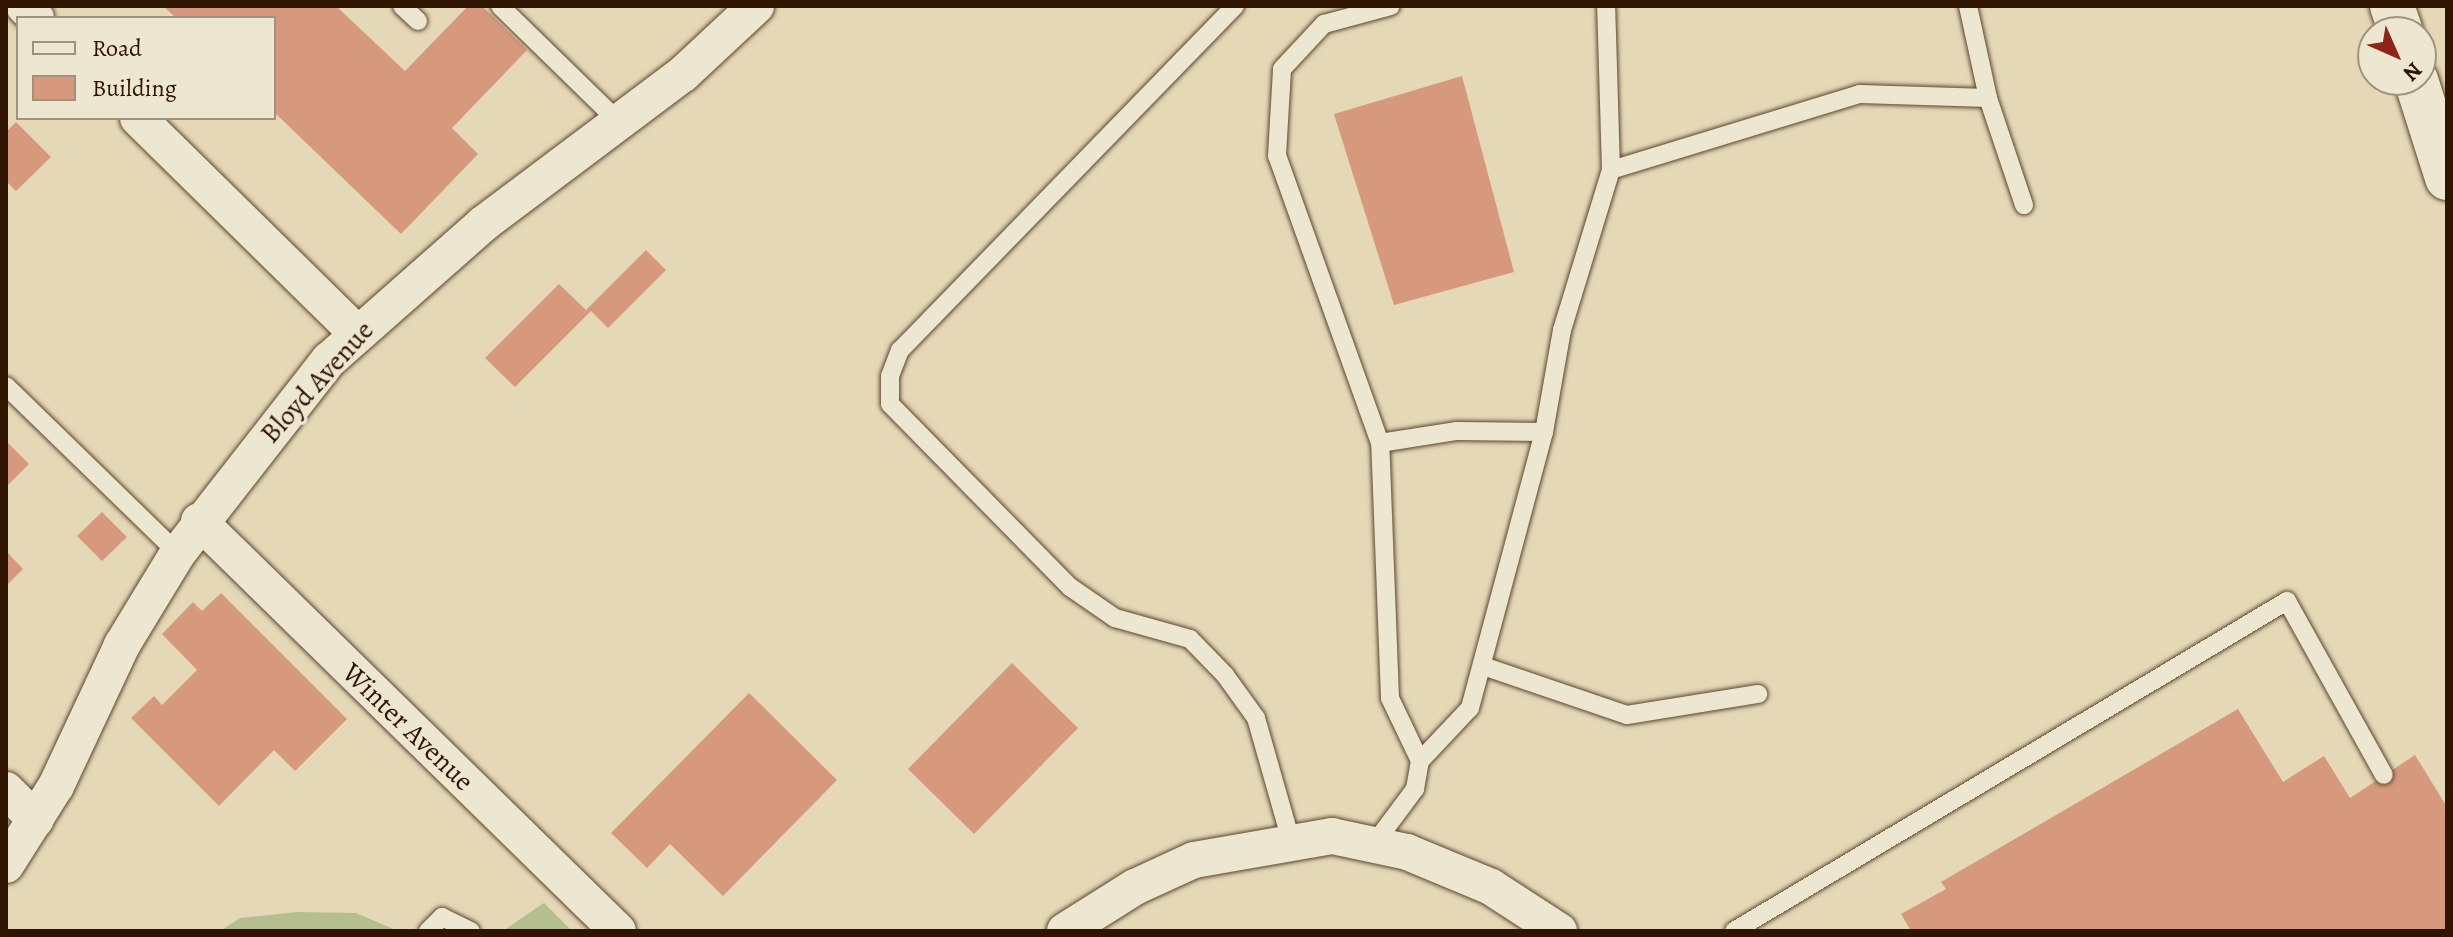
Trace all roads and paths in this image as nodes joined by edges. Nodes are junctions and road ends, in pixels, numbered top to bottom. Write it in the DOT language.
graph roads {
  1 [pos="402,6"];
  2 [pos="500,6"];
  3 [pos="756,6"];
  4 [pos="1235,6"];
  5 [pos="1391,6"];
  6 [pos="1606,6"];
  7 [pos="1968,6"];
  8 [pos="418,21"];
  9 [pos="2421,96"];
  10 [pos="1988,98"];
  11 [pos="140,120"];
  12 [pos="618,121"];
  13 [pos="1611,170"];
  14 [pos="2447,178"];
  15 [pos="2024,205"];
  16 [pos="357,333"];
  17 [pos="6,386"];
  18 [pos="1544,432"];
  19 [pos="1380,443"];
  20 [pos="199,521"];
  21 [pos="178,553"];
  22 [pos="1483,666"];
  23 [pos="1758,694"];
  24 [pos="1420,761"];
  25 [pos="2384,775"];
  26 [pos="6,790"];
  27 [pos="36,820"];
  28 [pos="1291,841"];
  29 [pos="1374,844"];
  30 [pos="6,865"];
  31 [pos="428,931"];
  32 [pos="471,931"];
  33 [pos="618,931"];
  34 [pos="1065,931"];
  35 [pos="1559,931"];
  36 [pos="1734,931"];
  1 -- 8 [label="lane"];
  2 -- 12 [label="lane"];
  3 -- 12 [label="street, Bloyd Avenue"];
  4 -- 28 [label="lane"];
  5 -- 19 [label="lane"];
  6 -- 13 [label="lane"];
  7 -- 10 [label="lane"];
  9 -- 14 [label="street"];
  10 -- 13 [label="lane"];
  10 -- 15 [label="lane"];
  11 -- 16 [label="street"];
  12 -- 16 [label="street, Bloyd Avenue"];
  13 -- 18 [label="lane"];
  16 -- 20 [label="street, Bloyd Avenue"];
  17 -- 21 [label="lane"];
  18 -- 19 [label="lane"];
  18 -- 22 [label="lane"];
  19 -- 24 [label="lane"];
  20 -- 21 [label="street, Bloyd Avenue"];
  20 -- 33 [label="street, Winter Avenue"];
  21 -- 27 [label="street, Bloyd Avenue"];
  22 -- 23 [label="lane"];
  22 -- 24 [label="lane"];
  24 -- 29 [label="lane"];
  25 -- 36 [label="lane"];
  26 -- 27 [label="street"];
  27 -- 30 [label="street, Bloyd Avenue"];
  28 -- 29 [label="street"];
  28 -- 34 [label="street"];
  29 -- 35 [label="street"];
  31 -- 32 [label="lane"];
}
